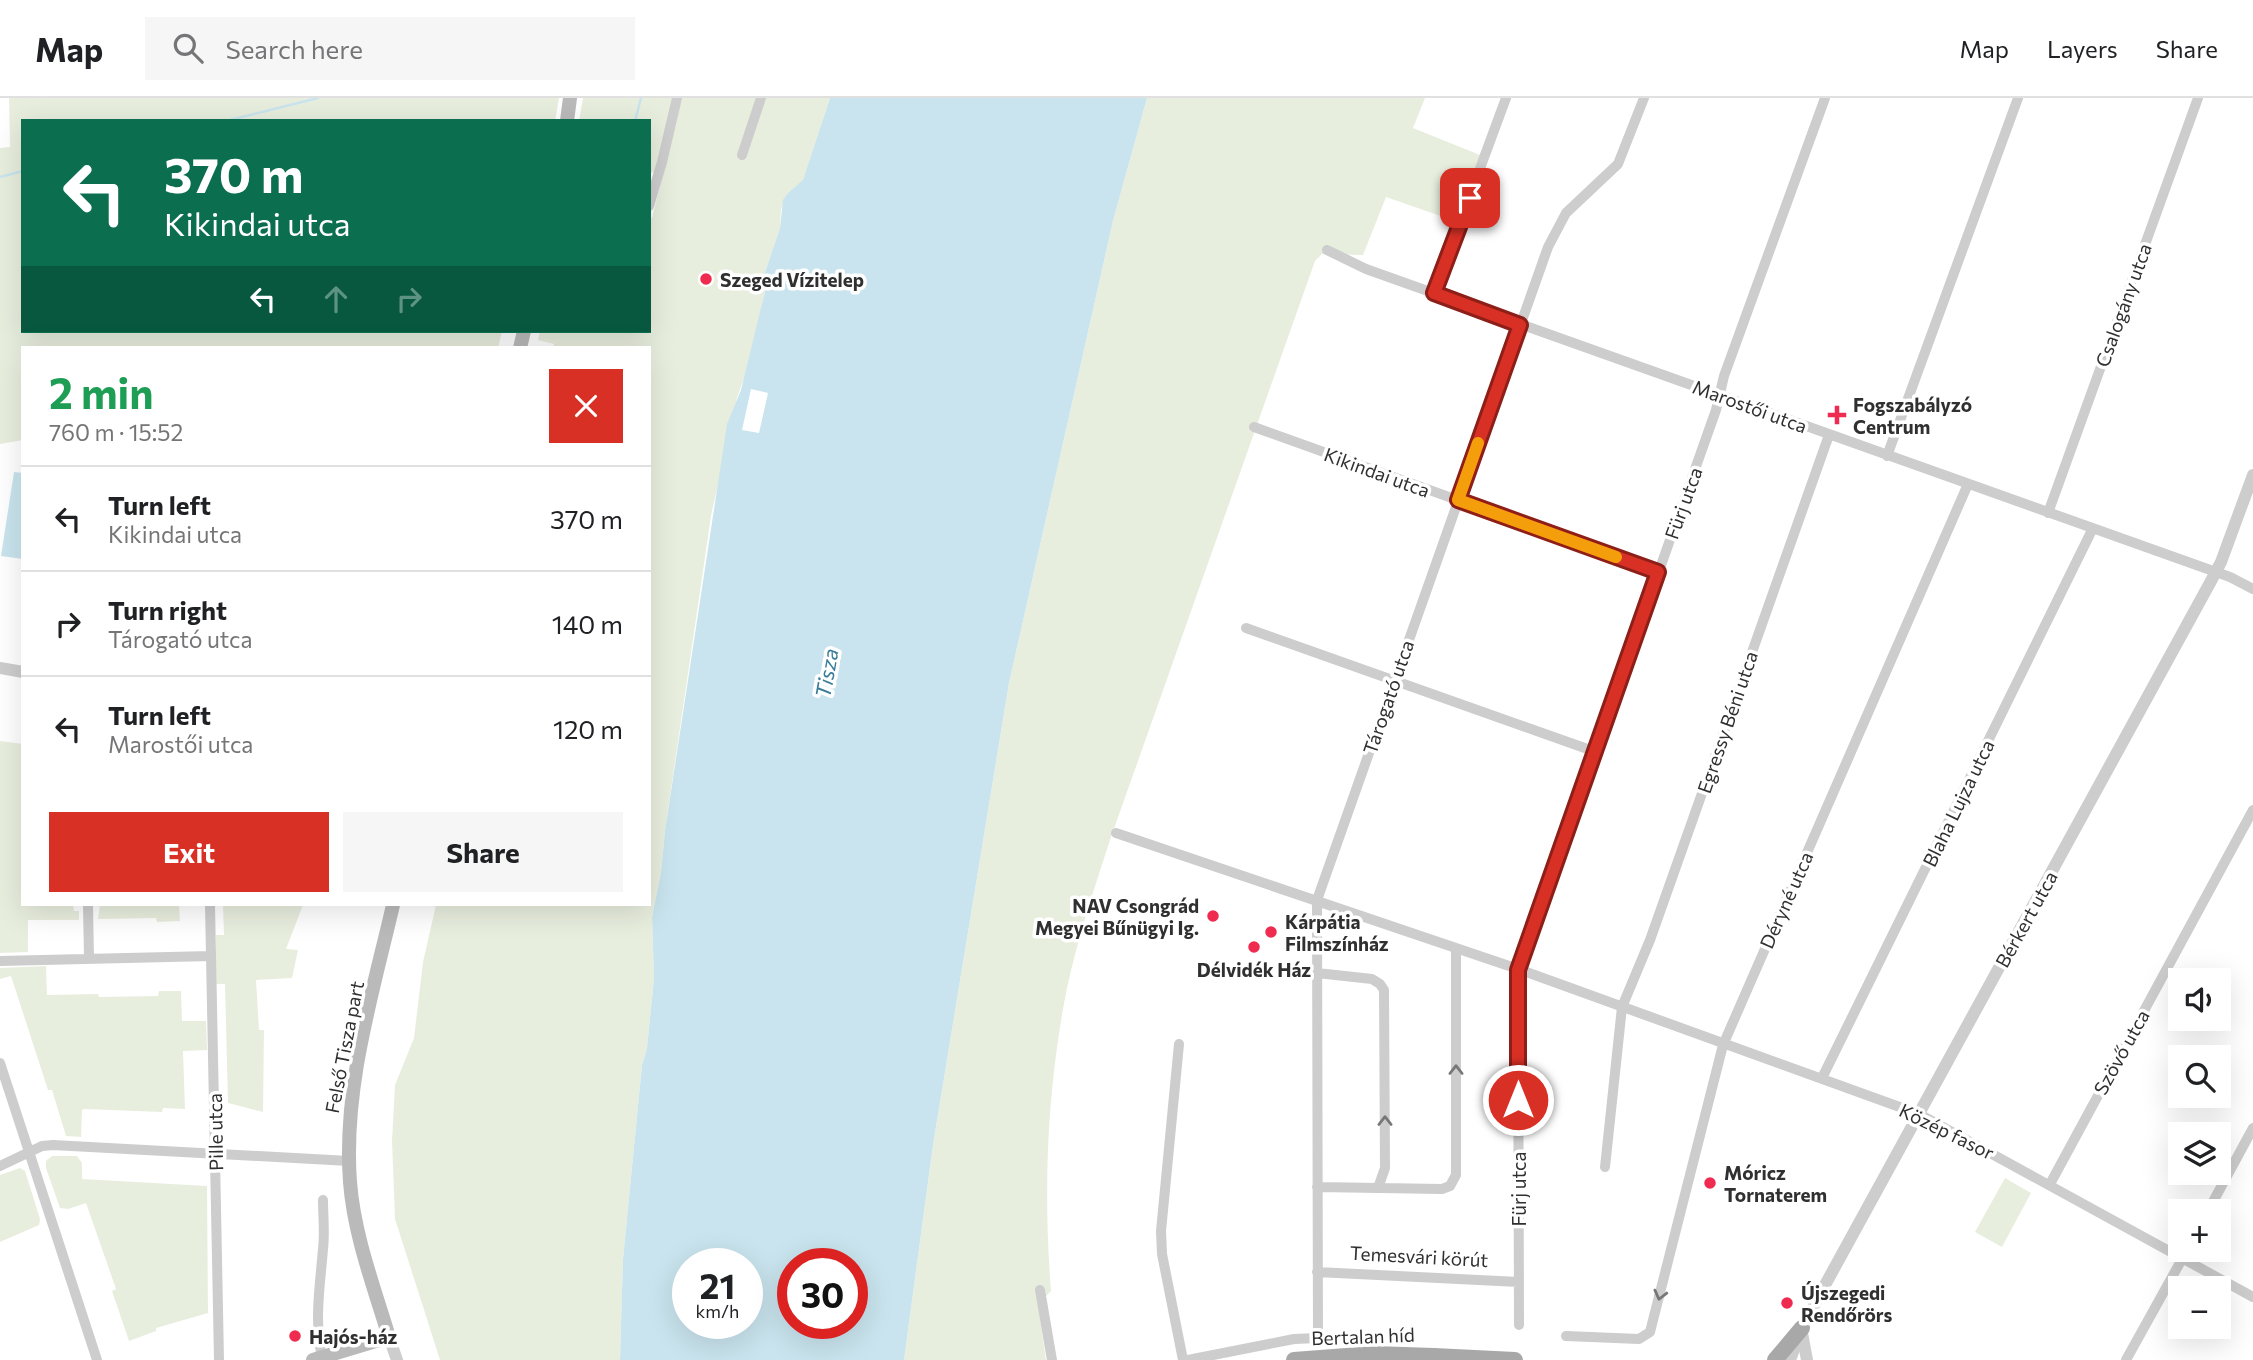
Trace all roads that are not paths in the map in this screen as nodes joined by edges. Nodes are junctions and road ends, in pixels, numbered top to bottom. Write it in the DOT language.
graph roads {
  1 [pos="570,98"];
  2 [pos="677,98"];
  3 [pos="761,98"];
  4 [pos="1506,98"];
  5 [pos="1644,98"];
  6 [pos="1825,98"];
  7 [pos="2018,98"];
  8 [pos="2198,98"];
  9 [pos="567,119"];
  10 [pos="742,155"];
  11 [pos="651,199"];
  12 [pos="1326,250"];
  13 [pos="1434,293"];
  14 [pos="1520,325"];
  15 [pos="1721,395"];
  16 [pos="1254,427"];
  17 [pos="1829,435"];
  18 [pos="1887,456"];
  19 [pos="2253,474"];
  20 [pos="1968,484"];
  21 [pos="1458,500"];
  22 [pos="2048,513"];
  23 [pos="2093,528"];
  24 [pos="1658,572"];
  25 [pos="2216,572"];
  26 [pos="2253,589"];
  27 [pos="1246,628"];
  28 [pos="0,668"];
  29 [pos="21,672"];
  30 [pos="1394,680"];
  31 [pos="1596,752"];
  32 [pos="2253,810"];
  33 [pos="1115,833"];
  34 [pos="1317,900"];
  35 [pos="88,906"];
  36 [pos="210,906"];
  37 [pos="393,906"];
  38 [pos="1456,949"];
  39 [pos="211,956"];
  40 [pos="89,958"];
  41 [pos="0,961"];
  42 [pos="1518,970"];
  43 [pos="1318,973"];
  44 [pos="1622,1007"];
  45 [pos="1179,1044"];
  46 [pos="1723,1045"];
  47 [pos="0,1063"];
  48 [pos="1822,1078"];
  49 [pos="1919,1114"];
  50 [pos="2253,1128"];
  51 [pos="30,1151"];
  52 [pos="215,1152"];
  53 [pos="349,1161"];
  54 [pos="0,1166"];
  55 [pos="1605,1167"];
  56 [pos="2050,1184"];
  57 [pos="1317,1187"];
  58 [pos="1378,1188"];
  59 [pos="323,1199"];
  60 [pos="2215,1199"];
  61 [pos="2168,1245"];
  62 [pos="2181,1262"];
  63 [pos="2198,1262"];
  64 [pos="1317,1272"];
  65 [pos="1519,1282"];
  66 [pos="1040,1290"];
  67 [pos="2253,1297"];
  68 [pos="1519,1325"];
  69 [pos="1802,1328"];
  70 [pos="1566,1336"];
  71 [pos="389,1337"];
  72 [pos="317,1359"];
  73 [pos="97,1360"];
  74 [pos="219,1360"];
  75 [pos="397,1360"];
  76 [pos="1052,1360"];
  77 [pos="1183,1360"];
  78 [pos="1188,1360"];
  79 [pos="1294,1360"];
  80 [pos="1515,1360"];
  81 [pos="1775,1360"];
  82 [pos="1790,1360"];
  83 [pos="1807,1360"];
  84 [pos="2126,1360"];
  1 -- 9 [label="main road"];
  2 -- 11 [label="street"];
  3 -- 10 [label="street"];
  4 -- 13 [label="street"];
  5 -- 14 [label="street, Tárogató utca"];
  6 -- 15 [label="street, Fürj utca"];
  7 -- 18 [label="street"];
  8 -- 22 [label="street, Csalogány utca"];
  12 -- 13 [label="street, Marostői utca"];
  13 -- 14 [label="street, Marostői utca"];
  14 -- 15 [label="street, Marostői utca"];
  14 -- 21 [label="street, Tárogató utca"];
  15 -- 17 [label="street, Marostői utca"];
  15 -- 24 [label="street, Fürj utca"];
  16 -- 21 [label="street, Kikindai utca"];
  17 -- 18 [label="street, Marostői utca"];
  17 -- 44 [label="street, Egressy Béni utca"];
  18 -- 20 [label="street, Marostői utca"];
  19 -- 25 [label="street, Bérkert utca"];
  20 -- 22 [label="street, Marostői utca"];
  20 -- 46 [label="street, Déryné utca"];
  21 -- 24 [label="street, Kikindai utca"];
  21 -- 30 [label="street, Tárogató utca"];
  22 -- 23 [label="street, Marostői utca"];
  23 -- 25 [label="street, Marostői utca"];
  23 -- 48 [label="street, Blaha Lujza utca"];
  24 -- 31 [label="street, Fürj utca"];
  25 -- 26 [label="street, Marostői utca"];
  25 -- 49 [label="street, Bérkert utca"];
  27 -- 30 [label="street"];
  28 -- 29 [label="street"];
  30 -- 31 [label="street"];
  30 -- 34 [label="street, Tárogató utca"];
  31 -- 42 [label="street, Fürj utca"];
  32 -- 56 [label="street, Szövő utca"];
  33 -- 34 [label="street, Közép fasor"];
  34 -- 38 [label="street, Közép fasor"];
  34 -- 43 [label="street, Tárogató utca"];
  35 -- 40 [label="street"];
  36 -- 39 [label="street, Pille utca"];
  37 -- 53 [label="main road, Felső Tisza part"];
  38 -- 42 [label="street, Közép fasor"];
  58 -- 38 [label="street, one-way"];
  39 -- 40 [label="street"];
  39 -- 52 [label="street, Pille utca"];
  40 -- 41 [label="street"];
  42 -- 44 [label="street, Közép fasor"];
  42 -- 65 [label="street, Fürj utca"];
  43 -- 57 [label="street, Tárogató utca"];
  58 -- 43 [label="street, one-way"];
  44 -- 46 [label="street, Közép fasor"];
  44 -- 55 [label="street"];
  45 -- 77 [label="street"];
  46 -- 48 [label="street, Közép fasor"];
  46 -- 70 [label="street, Déryné utca, one-way"];
  47 -- 51 [label="street"];
  48 -- 49 [label="street, Közép fasor"];
  49 -- 56 [label="street, Közép fasor"];
  49 -- 69 [label="street, Bérkert utca"];
  50 -- 60 [label="street"];
  51 -- 52 [label="street"];
  51 -- 54 [label="street"];
  51 -- 73 [label="street"];
  52 -- 53 [label="street"];
  52 -- 74 [label="street, Pille utca"];
  53 -- 71 [label="main road, Felső Tisza part"];
  56 -- 61 [label="street, Közép fasor"];
  57 -- 58 [label="street"];
  57 -- 64 [label="street, Tárogató utca"];
  59 -- 72 [label="street"];
  62 -- 84 [label="street"];
  63 -- 67 [label="street, Közép fasor"];
  64 -- 65 [label="street, Temesvári körút"];
  64 -- 78 [label="street, Tárogató utca"];
  65 -- 68 [label="street, Fürj utca"];
  66 -- 76 [label="street"];
  69 -- 81 [label="main road"];
  69 -- 82 [label="street, Bérkert utca"];
  69 -- 83 [label="street"];
  71 -- 72 [label="main road"];
  71 -- 75 [label="street, Felső Tisza part"];
  79 -- 80 [label="main road, Bertalan híd, bridge"];
}
